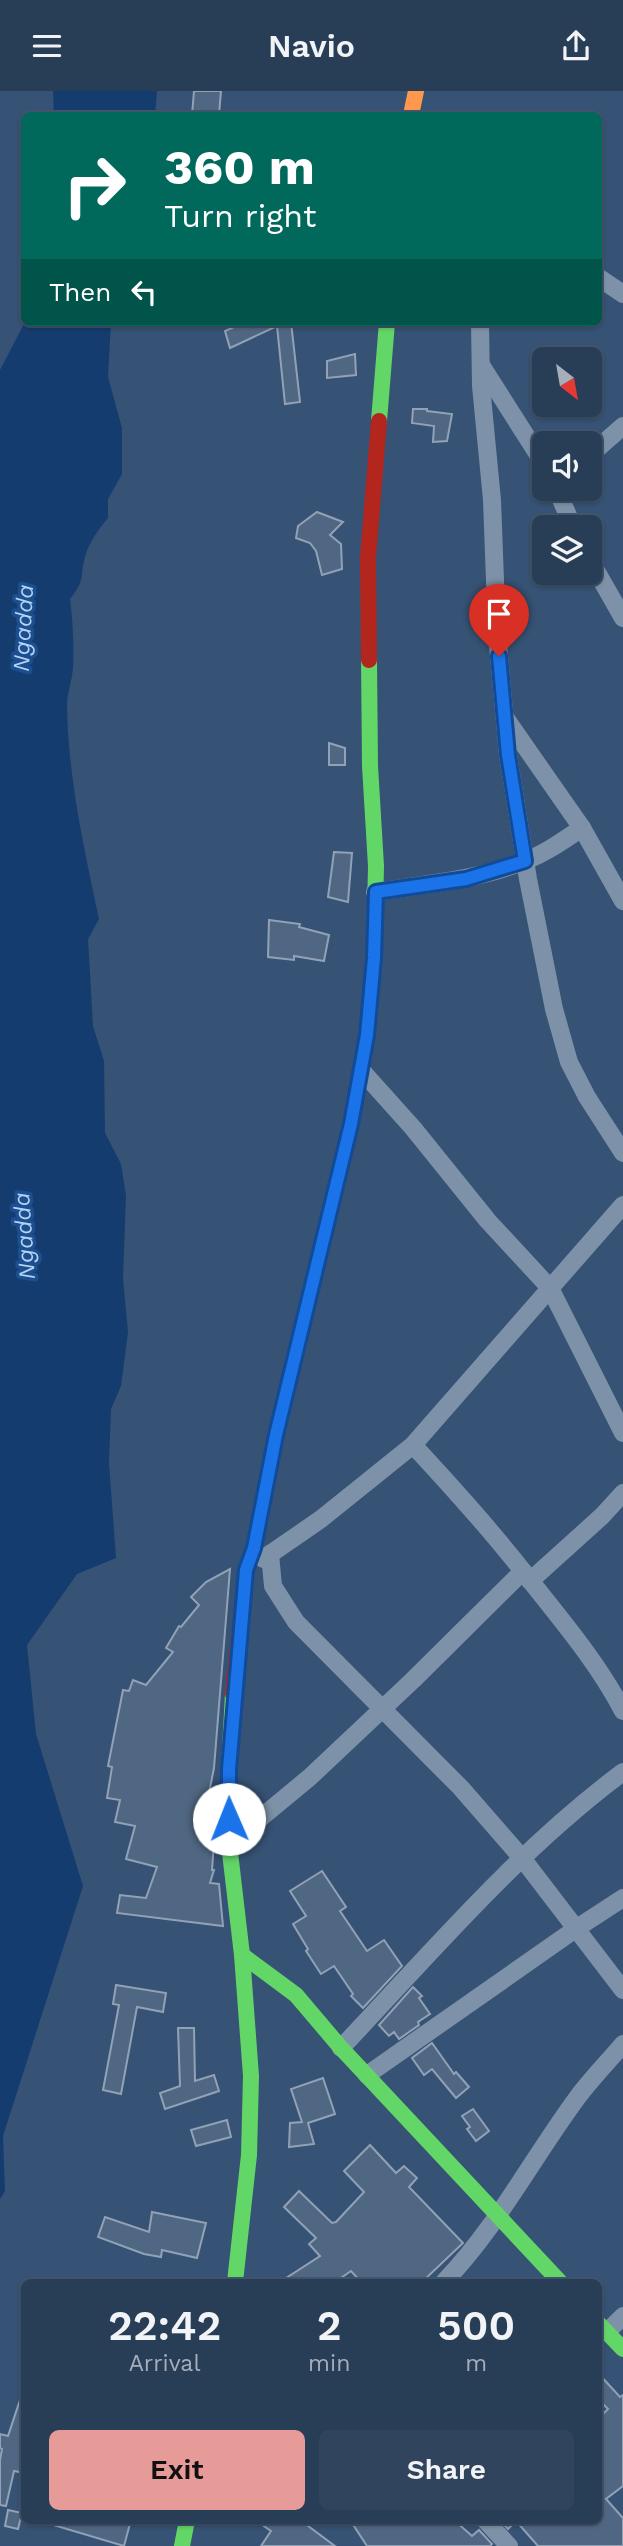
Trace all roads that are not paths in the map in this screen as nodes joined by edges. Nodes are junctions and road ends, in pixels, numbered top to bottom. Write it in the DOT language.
graph roads {
  1 [pos="416,91"];
  2 [pos="412,112"];
  3 [pos="602,280"];
  4 [pos="623,294"];
  5 [pos="387,326"];
  6 [pos="480,326"];
  7 [pos="481,365"];
  8 [pos="623,426"];
  9 [pos="602,444"];
  10 [pos="532,445"];
  11 [pos="602,581"];
  12 [pos="623,618"];
  13 [pos="506,719"];
  14 [pos="582,828"];
  15 [pos="525,861"];
  16 [pos="376,892"];
  17 [pos="623,901"];
  18 [pos="361,1070"];
  19 [pos="623,1153"];
  20 [pos="623,1205"];
  21 [pos="550,1289"];
  22 [pos="618,1411"];
  23 [pos="623,1433"];
  24 [pos="413,1444"];
  25 [pos="623,1493"];
  26 [pos="270,1554"];
  27 [pos="246,1570"];
  28 [pos="527,1576"];
  29 [pos="383,1708"];
  30 [pos="623,1711"];
  31 [pos="623,1772"];
  32 [pos="229,1845"];
  33 [pos="522,1858"];
  34 [pos="623,1898"];
  35 [pos="577,1928"];
  36 [pos="242,1955"];
  37 [pos="623,1990"];
  38 [pos="623,2044"];
  39 [pos="341,2048"];
  40 [pos="366,2075"];
  41 [pos="498,2217"];
  42 [pos="235,2279"];
  43 [pos="447,2279"];
  44 [pos="557,2279"];
  45 [pos="623,2316"];
  46 [pos="603,2327"];
  47 [pos="623,2349"];
  48 [pos="187,2524"];
  49 [pos="489,2524"];
  50 [pos="185,2544"];
  51 [pos="509,2546"];
  1 -- 2 [label="street"];
  3 -- 4 [label="street"];
  5 -- 16 [label="street"];
  6 -- 7 [label="street"];
  7 -- 10 [label="street"];
  7 -- 13 [label="street"];
  8 -- 9 [label="street"];
  11 -- 12 [label="street"];
  13 -- 14 [label="street"];
  13 -- 15 [label="street"];
  14 -- 15 [label="street"];
  14 -- 17 [label="street"];
  15 -- 16 [label="street"];
  15 -- 19 [label="street"];
  16 -- 18 [label="street"];
  18 -- 21 [label="street"];
  18 -- 27 [label="street"];
  20 -- 21 [label="street"];
  21 -- 22 [label="street"];
  21 -- 24 [label="street"];
  22 -- 23 [label="street"];
  24 -- 26 [label="street"];
  24 -- 28 [label="street"];
  25 -- 28 [label="street"];
  26 -- 27 [label="street"];
  26 -- 29 [label="street"];
  27 -- 32 [label="street"];
  28 -- 29 [label="street"];
  28 -- 30 [label="street"];
  29 -- 32 [label="street"];
  29 -- 33 [label="street"];
  31 -- 33 [label="street"];
  32 -- 36 [label="street"];
  33 -- 35 [label="street"];
  33 -- 39 [label="street"];
  34 -- 35 [label="street"];
  35 -- 37 [label="street"];
  35 -- 40 [label="street"];
  36 -- 39 [label="street"];
  36 -- 42 [label="street"];
  38 -- 41 [label="street"];
  39 -- 40 [label="street"];
  40 -- 41 [label="street"];
  41 -- 43 [label="street"];
  41 -- 44 [label="street"];
  45 -- 46 [label="street"];
  46 -- 47 [label="street"];
  48 -- 50 [label="street"];
  49 -- 51 [label="street"];
}
